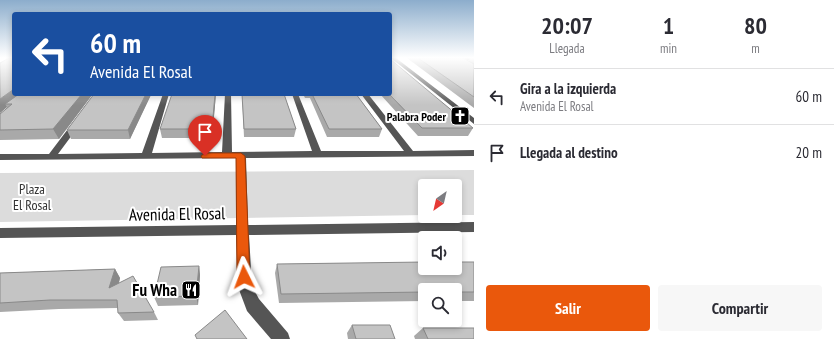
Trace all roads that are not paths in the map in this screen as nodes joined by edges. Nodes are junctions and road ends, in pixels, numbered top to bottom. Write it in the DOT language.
graph roads {
  1 [pos="414,74"];
  2 [pos="165,96"];
  3 [pos="228,96"];
  4 [pos="296,96"];
  5 [pos="366,96"];
  6 [pos="84,113"];
  7 [pos="474,122"];
  8 [pos="474,153"];
  9 [pos="411,154"];
  10 [pos="318,155"];
  11 [pos="146,156"];
  12 [pos="227,156"];
  13 [pos="241,156"];
  14 [pos="0,157"];
  15 [pos="52,157"];
  16 [pos="474,227"];
  17 [pos="242,230"];
  18 [pos="0,234"];
  19 [pos="282,339"];
  1 -- 7 [label="street"];
  2 -- 11 [label="street"];
  3 -- 12 [label="street"];
  4 -- 10 [label="street"];
  5 -- 9 [label="street"];
  6 -- 15 [label="street"];
  8 -- 9 [label="street"];
  9 -- 10 [label="street"];
  10 -- 13 [label="street"];
  11 -- 12 [label="street"];
  11 -- 15 [label="street"];
  12 -- 13 [label="street"];
  13 -- 17 [label="street"];
  14 -- 15 [label="street"];
  16 -- 17 [label="street, Avenida El Rosal"];
  17 -- 18 [label="street, Avenida El Rosal"];
  17 -- 19 [label="street"];
}
